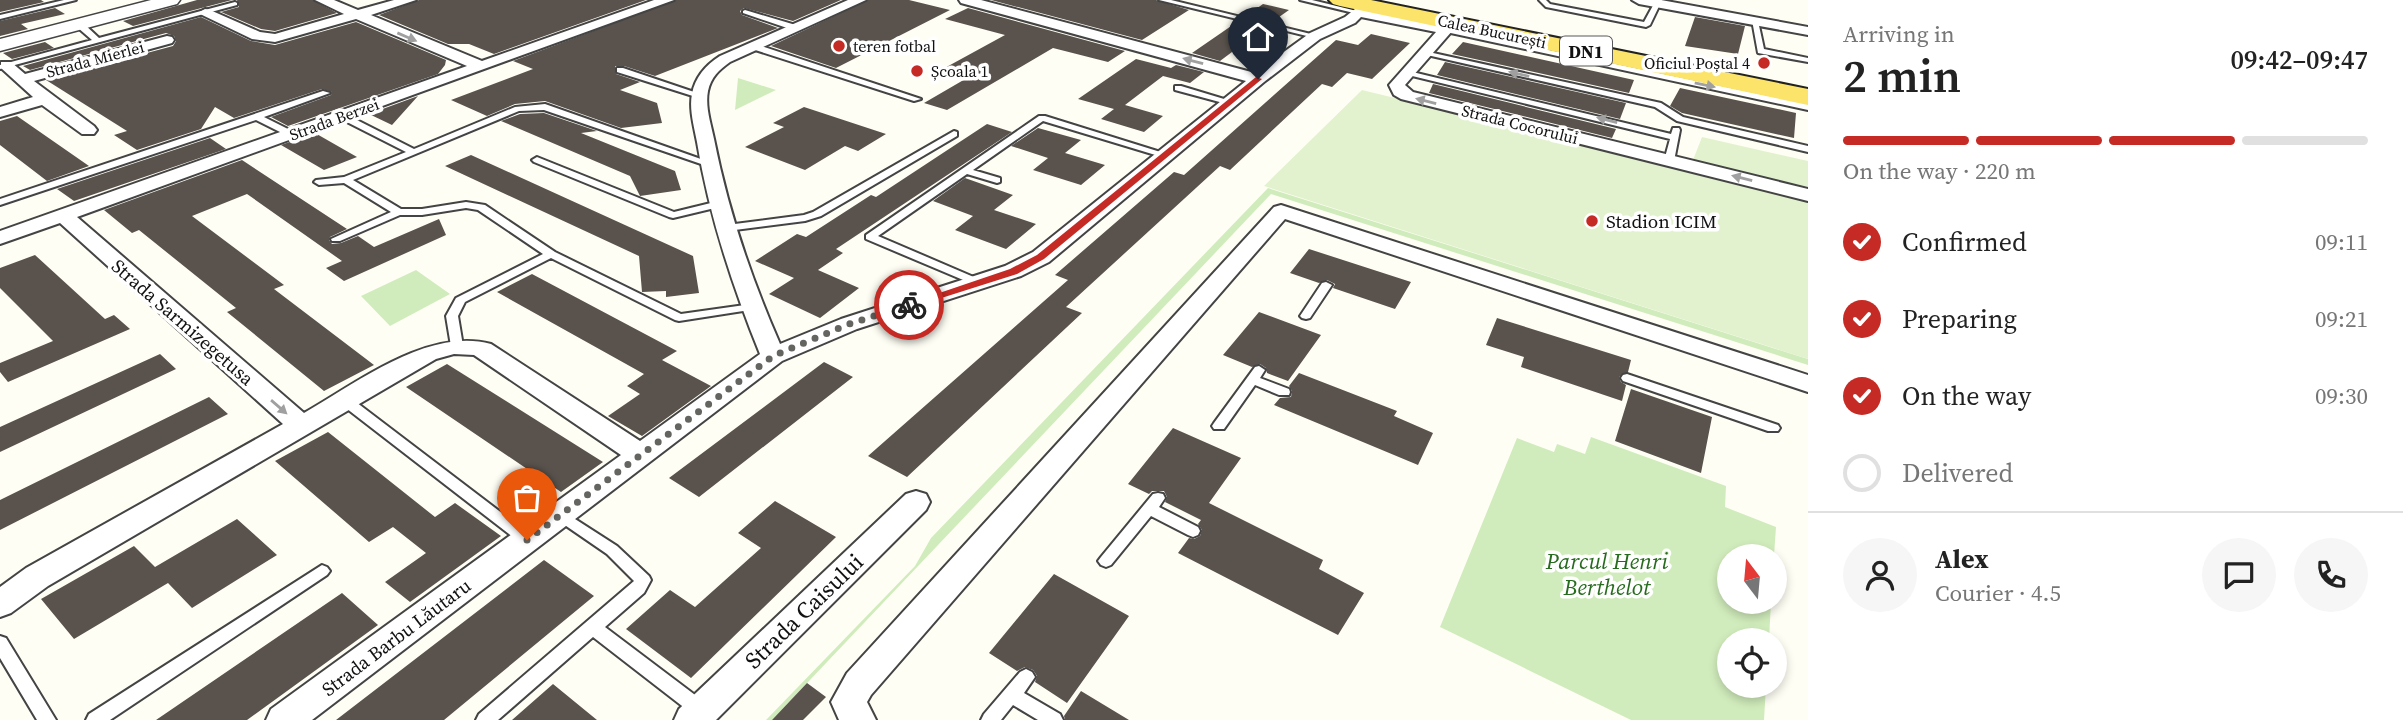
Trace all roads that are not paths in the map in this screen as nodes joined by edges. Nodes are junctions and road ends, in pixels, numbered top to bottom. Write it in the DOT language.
graph roads {
  1 [pos="322,0"];
  2 [pos="409,0"];
  3 [pos="667,0"];
  4 [pos="859,0"];
  5 [pos="966,0"];
  6 [pos="1162,0"];
  7 [pos="1303,0"];
  8 [pos="1340,0"];
  9 [pos="1542,0"];
  10 [pos="1639,0"];
  11 [pos="68,1"];
  12 [pos="159,1"];
  13 [pos="1659,2"];
  14 [pos="235,4"];
  15 [pos="1367,6"];
  16 [pos="745,12"];
  17 [pos="205,13"];
  18 [pos="357,15"];
  19 [pos="0,18"];
  20 [pos="1808,20"];
  21 [pos="1754,21"];
  22 [pos="80,24"];
  23 [pos="1771,24"];
  24 [pos="796,28"];
  25 [pos="1446,30"];
  26 [pos="1808,31"];
  27 [pos="1315,36"];
  28 [pos="167,40"];
  29 [pos="98,41"];
  30 [pos="0,45"];
  31 [pos="752,46"];
  32 [pos="1427,53"];
  33 [pos="1808,60"];
  34 [pos="3,66"];
  35 [pos="481,66"];
  36 [pos="620,70"];
  37 [pos="1407,72"];
  38 [pos="23,79"];
  39 [pos="1258,79"];
  40 [pos="1808,87"];
  41 [pos="1178,88"];
  42 [pos="326,93"];
  43 [pos="699,95"];
  44 [pos="1808,97"];
  45 [pos="45,99"];
  46 [pos="917,99"];
  47 [pos="1230,102"];
  48 [pos="1808,107"];
  49 [pos="0,112"];
  50 [pos="342,116"];
  51 [pos="257,117"];
  52 [pos="1680,120"];
  53 [pos="88,130"];
  54 [pos="291,134"];
  55 [pos="954,134"];
  56 [pos="1673,137"];
  57 [pos="1808,149"];
  58 [pos="413,152"];
  59 [pos="1165,155"];
  60 [pos="537,160"];
  61 [pos="1669,161"];
  62 [pos="710,164"];
  63 [pos="967,171"];
  64 [pos="346,180"];
  65 [pos="997,180"];
  66 [pos="319,181"];
  67 [pos="1808,195"];
  68 [pos="0,202"];
  69 [pos="719,204"];
  70 [pos="400,212"];
  71 [pos="63,215"];
  72 [pos="727,228"];
  73 [pos="0,238"];
  74 [pos="336,239"];
  75 [pos="551,254"];
  76 [pos="979,283"];
  77 [pos="1326,285"];
  78 [pos="752,307"];
  79 [pos="1306,316"];
  80 [pos="457,346"];
  81 [pos="773,356"];
  82 [pos="1627,378"];
  83 [pos="1808,384"];
  84 [pos="1284,392"];
  85 [pos="347,402"];
  86 [pos="1219,426"];
  87 [pos="303,428"];
  88 [pos="1773,428"];
  89 [pos="641,455"];
  90 [pos="916,502"];
  91 [pos="561,515"];
  92 [pos="1194,531"];
  93 [pos="527,540"];
  94 [pos="1106,561"];
  95 [pos="322,571"];
  96 [pos="0,604"];
  97 [pos="593,627"];
  98 [pos="0,643"];
  99 [pos="1026,677"];
  100 [pos="1012,695"];
  101 [pos="697,715"];
  102 [pos="47,720"];
  103 [pos="95,720"];
  104 [pos="284,720"];
  105 [pos="485,720"];
  106 [pos="859,720"];
  107 [pos="990,720"];
  108 [pos="1054,720"];
  1 -- 18 [label="street"];
  2 -- 18 [label="street"];
  3 -- 35 [label="street, Strada Berzei"];
  4 -- 24 [label="street"];
  39 -- 5 [label="street, one-way"];
  6 -- 27 [label="lane"];
  7 -- 15 [label="lane"];
  8 -- 15 [label="main road, Calea București / DN1"];
  9 -- 13 [label="lane"];
  10 -- 13 [label="street"];
  11 -- 19 [label="lane"];
  12 -- 22 [label="street"];
  13 -- 21 [label="street"];
  14 -- 17 [label="lane"];
  15 -- 25 [label="street"];
  15 -- 27 [label="street, Strada Barbu Lăutaru"];
  15 -- 40 [label="main road, Calea București / DN1"];
  15 -- 44 [label="main road, Calea București / DN1"];
  16 -- 24 [label="lane"];
  17 -- 18 [label="street"];
  17 -- 29 [label="lane"];
  18 -- 35 [label="street, one-way"];
  20 -- 23 [label="street"];
  21 -- 23 [label="street"];
  21 -- 33 [label="lane"];
  22 -- 29 [label="lane"];
  22 -- 30 [label="street"];
  23 -- 26 [label="street"];
  24 -- 31 [label="street"];
  25 -- 32 [label="street"];
  25 -- 48 [label="lane, one-way"];
  27 -- 39 [label="street, Strada Barbu Lăutaru"];
  28 -- 38 [label="street, Strada Mierlei"];
  29 -- 34 [label="lane"];
  31 -- 43 [label="street"];
  31 -- 46 [label="lane"];
  32 -- 37 [label="street"];
  52 -- 32 [label="lane, one-way"];
  34 -- 38 [label="street, Strada Mierlei"];
  35 -- 50 [label="street, Strada Berzei"];
  36 -- 43 [label="lane"];
  56 -- 37 [label="lane, one-way"];
  61 -- 37 [label="street, Strada Cocorului, one-way"];
  38 -- 45 [label="street, Strada Mierlei"];
  39 -- 47 [label="street, Strada Barbu Lăutaru"];
  41 -- 47 [label="lane"];
  42 -- 51 [label="lane"];
  43 -- 62 [label="street"];
  45 -- 49 [label="street, Strada Mierlei"];
  45 -- 53 [label="street, Strada Mierlei"];
  47 -- 59 [label="street, Strada Barbu Lăutaru"];
  50 -- 54 [label="street, Strada Berzei"];
  50 -- 58 [label="lane"];
  51 -- 54 [label="lane"];
  51 -- 68 [label="lane"];
  52 -- 56 [label="lane"];
  52 -- 57 [label="lane"];
  54 -- 71 [label="street, Strada Berzei"];
  55 -- 72 [label="lane"];
  56 -- 61 [label="lane"];
  58 -- 62 [label="lane"];
  58 -- 64 [label="lane"];
  59 -- 63 [label="lane"];
  59 -- 76 [label="street, Strada Barbu Lăutaru"];
  60 -- 69 [label="lane"];
  67 -- 61 [label="street, Strada Cocorului, one-way"];
  62 -- 69 [label="street"];
  63 -- 65 [label="lane"];
  63 -- 76 [label="lane"];
  64 -- 66 [label="lane"];
  64 -- 70 [label="lane"];
  69 -- 72 [label="street"];
  70 -- 74 [label="lane"];
  70 -- 75 [label="lane"];
  71 -- 73 [label="street, Strada Berzei"];
  71 -- 87 [label="street, Strada Sarmizegetusa, one-way"];
  72 -- 78 [label="street"];
  75 -- 78 [label="lane"];
  75 -- 80 [label="lane"];
  76 -- 81 [label="street, Strada Barbu Lăutaru"];
  77 -- 79 [label="lane"];
  78 -- 81 [label="street"];
  80 -- 85 [label="street"];
  80 -- 89 [label="street"];
  81 -- 89 [label="street, Strada Barbu Lăutaru"];
  82 -- 88 [label="lane"];
  83 -- 106 [label="street"];
  84 -- 86 [label="lane"];
  85 -- 87 [label="street"];
  85 -- 93 [label="lane"];
  87 -- 96 [label="street"];
  89 -- 91 [label="street, Strada Barbu Lăutaru"];
  90 -- 101 [label="street, Strada Caisului"];
  91 -- 93 [label="street, Strada Barbu Lăutaru"];
  91 -- 97 [label="lane"];
  92 -- 94 [label="lane"];
  93 -- 104 [label="street, Strada Barbu Lăutaru"];
  95 -- 103 [label="lane"];
  97 -- 101 [label="lane"];
  97 -- 105 [label="lane"];
  98 -- 102 [label="lane"];
  99 -- 100 [label="lane"];
  100 -- 107 [label="lane"];
  100 -- 108 [label="lane"];
}
